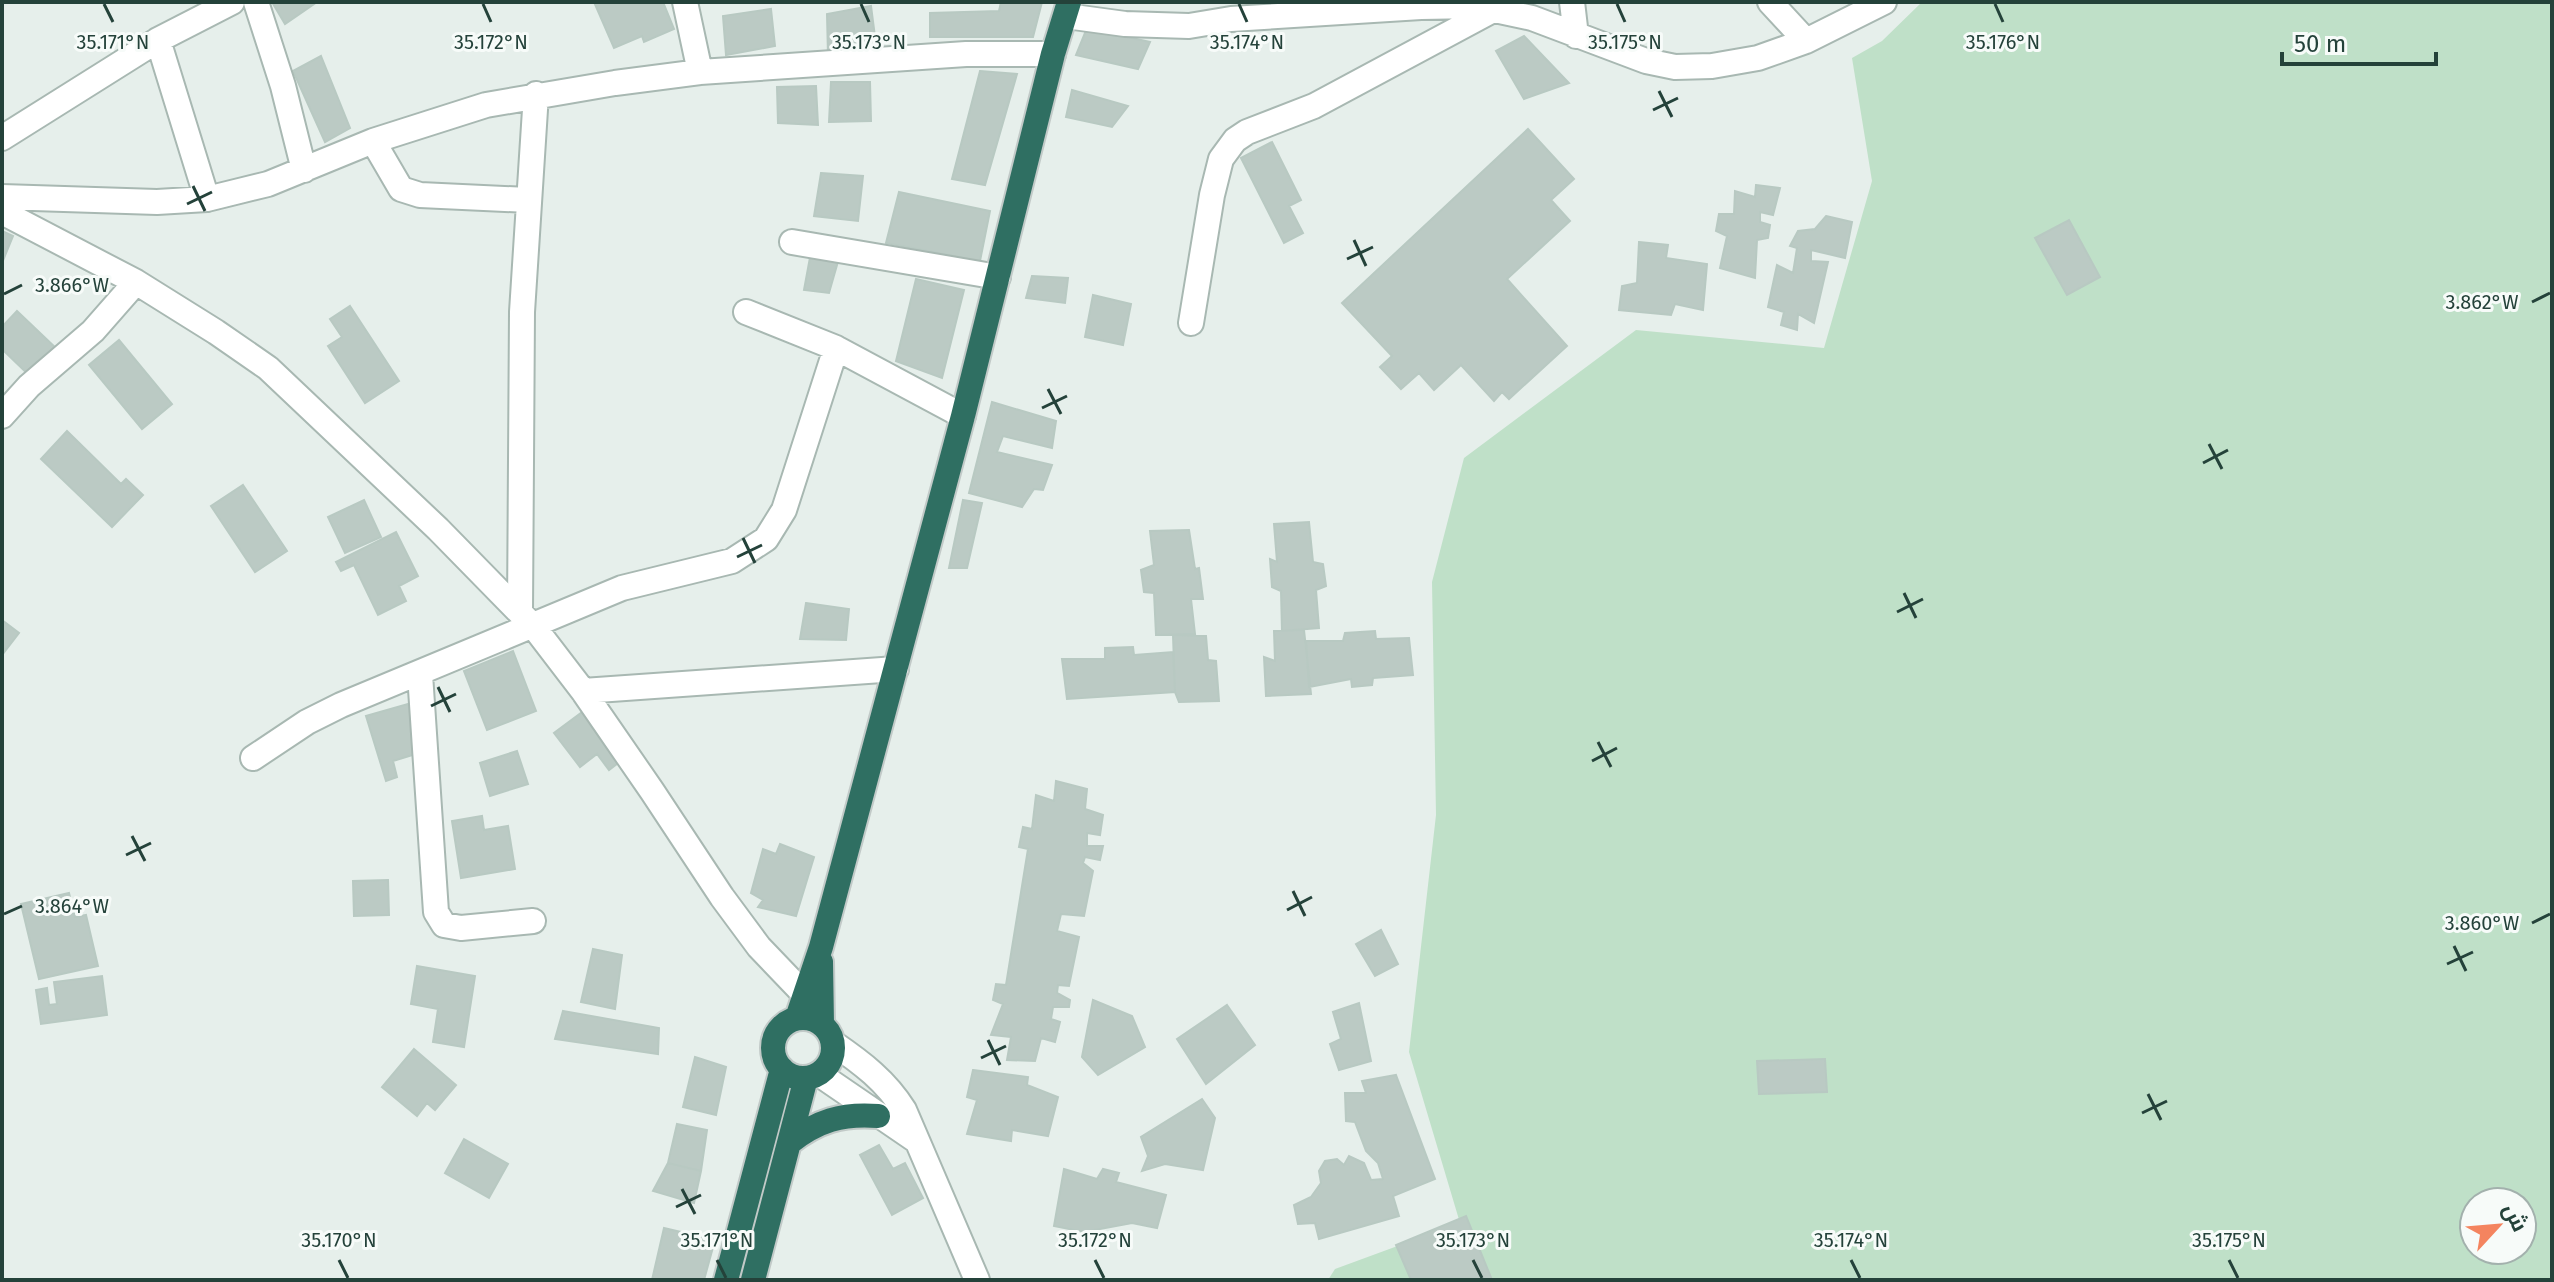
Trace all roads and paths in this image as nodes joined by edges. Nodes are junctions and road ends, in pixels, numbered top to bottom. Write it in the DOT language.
graph roads {
  1 [pos="232,2"];
  2 [pos="256,2"];
  3 [pos="685,2"];
  4 [pos="1172,2"];
  5 [pos="1572,2"];
  6 [pos="1770,2"];
  7 [pos="1884,2"];
  8 [pos="1359,6"];
  9 [pos="1068,9"];
  10 [pos="1495,9"];
  11 [pos="1232,11"];
  12 [pos="1162,25"];
  13 [pos="1576,36"];
  14 [pos="158,40"];
  15 [pos="1806,41"];
  16 [pos="1053,54"];
  17 [pos="700,72"];
  18 [pos="536,94"];
  19 [pos="2,138"];
  20 [pos="373,141"];
  21 [pos="304,170"];
  22 [pos="2,197"];
  23 [pos="207,199"];
  24 [pos="528,200"];
  25 [pos="2,212"];
  26 [pos="792,242"];
  27 [pos="998,277"];
  28 [pos="136,282"];
  29 [pos="746,312"];
  30 [pos="1191,323"];
  31 [pos="836,348"];
  32 [pos="2,416"];
  33 [pos="963,416"];
  34 [pos="527,618"];
  35 [pos="896,669"];
  36 [pos="420,674"];
  37 [pos="583,691"];
  38 [pos="253,758"];
  39 [pos="533,921"];
  40 [pos="821,947"];
  41 [pos="804,994"];
  42 [pos="797,1018"];
  43 [pos="828,1034"];
  44 [pos="782,1069"];
  45 [pos="812,1076"];
  46 [pos="878,1116"];
  47 [pos="917,1141"];
  48 [pos="789,1143"];
  49 [pos="726,1280"];
  50 [pos="753,1280"];
  51 [pos="977,1280"];
  1 -- 14 [label="street"];
  2 -- 21 [label="street"];
  3 -- 17 [label="street"];
  4 -- 12 [label="street"];
  5 -- 13 [label="street"];
  6 -- 15 [label="street"];
  7 -- 15 [label="street"];
  8 -- 10 [label="street"];
  8 -- 11 [label="street"];
  9 -- 12 [label="street"];
  9 -- 16 [label="highway"];
  10 -- 13 [label="street"];
  10 -- 30 [label="street"];
  11 -- 12 [label="street"];
  13 -- 15 [label="street"];
  14 -- 19 [label="street"];
  14 -- 23 [label="street"];
  16 -- 17 [label="street"];
  16 -- 27 [label="highway"];
  17 -- 18 [label="street"];
  18 -- 20 [label="street"];
  18 -- 24 [label="street"];
  20 -- 21 [label="street"];
  20 -- 24 [label="street"];
  21 -- 23 [label="street"];
  22 -- 23 [label="street"];
  24 -- 34 [label="street"];
  25 -- 28 [label="street"];
  26 -- 27 [label="street"];
  27 -- 33 [label="highway"];
  28 -- 32 [label="street"];
  28 -- 34 [label="street"];
  29 -- 31 [label="street"];
  31 -- 33 [label="street"];
  31 -- 34 [label="street"];
  33 -- 35 [label="highway"];
  34 -- 36 [label="street"];
  34 -- 37 [label="street"];
  35 -- 37 [label="street"];
  35 -- 40 [label="highway"];
  36 -- 38 [label="street"];
  36 -- 39 [label="street"];
  37 -- 41 [label="street"];
  40 -- 41 [label="highway"];
  40 -- 43 [label="highway"];
  41 -- 42 [label="highway"];
  42 -- 43 [label="highway"];
  42 -- 44 [label="highway"];
  43 -- 45 [label="highway"];
  43 -- 47 [label="street"];
  44 -- 45 [label="highway"];
  44 -- 49 [label="highway"];
  45 -- 46 [label="street"];
  45 -- 48 [label="highway"];
  46 -- 47 [label="street"];
  46 -- 48 [label="highway"];
  47 -- 51 [label="street"];
  48 -- 50 [label="highway"];
}
